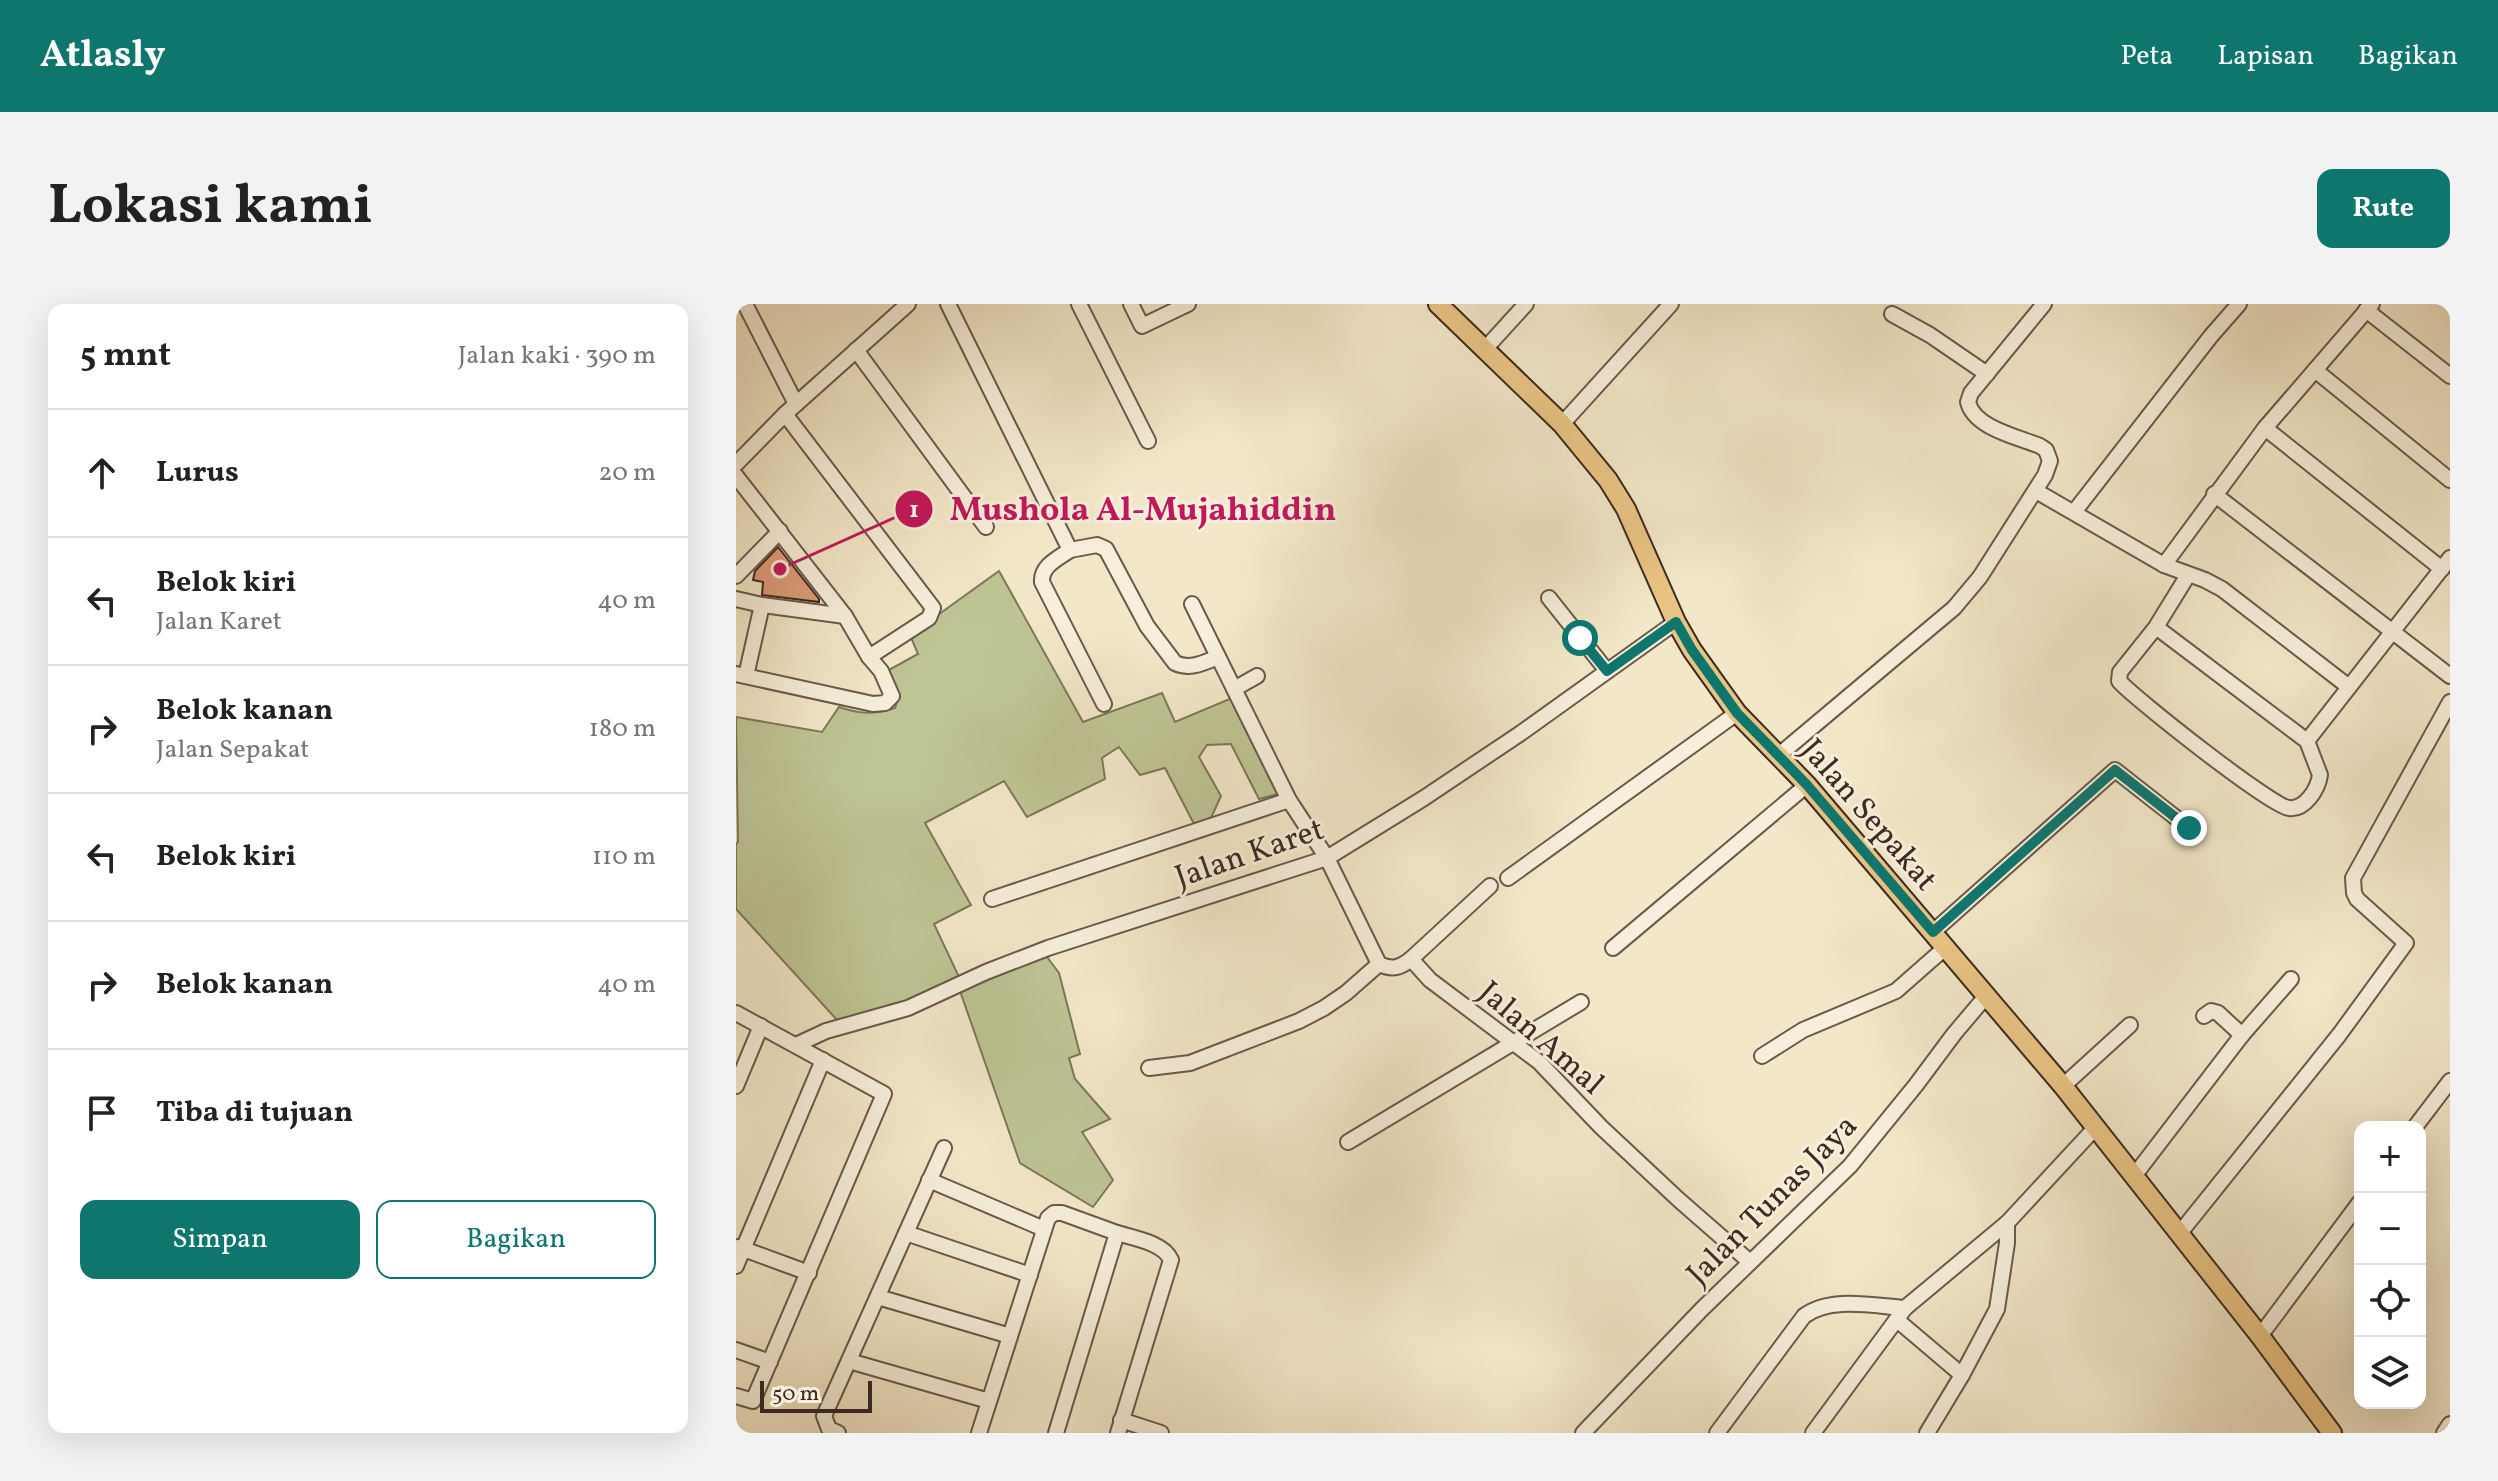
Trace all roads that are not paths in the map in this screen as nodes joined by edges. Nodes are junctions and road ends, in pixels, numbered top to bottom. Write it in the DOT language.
graph roads {
  1 [pos="745,304"];
  2 [pos="908,304"];
  3 [pos="948,304"];
  4 [pos="1079,304"];
  5 [pos="1131,304"];
  6 [pos="1188,304"];
  7 [pos="1438,304"];
  8 [pos="1526,304"];
  9 [pos="1671,304"];
  10 [pos="2044,304"];
  11 [pos="2239,304"];
  12 [pos="2369,307"];
  13 [pos="1892,314"];
  14 [pos="1485,349"];
  15 [pos="856,350"];
  16 [pos="2315,370"];
  17 [pos="1987,374"];
  18 [pos="2450,376"];
  19 [pos="790,409"];
  20 [pos="1562,424"];
  21 [pos="2265,428"];
  22 [pos="1148,441"];
  23 [pos="736,464"];
  24 [pos="736,476"];
  25 [pos="2450,480"];
  26 [pos="2036,491"];
  27 [pos="2214,494"];
  28 [pos="2074,512"];
  29 [pos="986,527"];
  30 [pos="780,531"];
  31 [pos="1070,550"];
  32 [pos="2446,563"];
  33 [pos="2164,565"];
  34 [pos="2188,575"];
  35 [pos="736,576"];
  36 [pos="1549,598"];
  37 [pos="736,599"];
  38 [pos="1192,604"];
  39 [pos="762,605"];
  40 [pos="845,616"];
  41 [pos="1676,622"];
  42 [pos="2156,627"];
  43 [pos="2394,630"];
  44 [pos="869,657"];
  45 [pos="1218,657"];
  46 [pos="1607,671"];
  47 [pos="741,675"];
  48 [pos="1257,676"];
  49 [pos="2450,676"];
  50 [pos="2349,687"];
  51 [pos="1234,689"];
  52 [pos="2450,702"];
  53 [pos="1104,704"];
  54 [pos="1737,713"];
  55 [pos="2307,741"];
  56 [pos="1779,755"];
  57 [pos="1807,785"];
  58 [pos="1289,800"];
  59 [pos="2189,828"];
  60 [pos="1327,858"];
  61 [pos="1508,878"];
  62 [pos="1490,886"];
  63 [pos="992,899"];
  64 [pos="1933,932"];
  65 [pos="1946,947"];
  66 [pos="1613,948"];
  67 [pos="1411,959"];
  68 [pos="1379,964"];
  69 [pos="2291,979"];
  70 [pos="1987,995"];
  71 [pos="1581,1002"];
  72 [pos="736,1013"];
  73 [pos="2204,1016"];
  74 [pos="2130,1025"];
  75 [pos="761,1026"];
  76 [pos="2242,1035"];
  77 [pos="1514,1043"];
  78 [pos="796,1045"];
  79 [pos="1762,1056"];
  80 [pos="823,1060"];
  81 [pos="1149,1068"];
  82 [pos="2450,1081"];
  83 [pos="736,1086"];
  84 [pos="2063,1086"];
  85 [pos="2420,1121"];
  86 [pos="2096,1127"];
  87 [pos="1348,1142"];
  88 [pos="944,1148"];
  89 [pos="2134,1176"];
  90 [pos="929,1180"];
  91 [pos="2354,1210"];
  92 [pos="2007,1223"];
  93 [pos="1044,1229"];
  94 [pos="906,1233"];
  95 [pos="1117,1233"];
  96 [pos="2179,1234"];
  97 [pos="740,1248"];
  98 [pos="1750,1262"];
  99 [pos="736,1266"];
  100 [pos="809,1273"];
  101 [pos="1030,1275"];
  102 [pos="878,1297"];
  103 [pos="1901,1314"];
  104 [pos="1010,1336"];
  105 [pos="2260,1336"];
  106 [pos="736,1350"];
  107 [pos="849,1361"];
  108 [pos="770,1362"];
  109 [pos="1962,1375"];
  110 [pos="736,1396"];
  111 [pos="989,1401"];
  112 [pos="2450,1424"];
  113 [pos="1120,1427"];
  114 [pos="838,1433"];
  115 [pos="979,1433"];
  116 [pos="1056,1433"];
  117 [pos="1161,1433"];
  118 [pos="1583,1433"];
  119 [pos="1717,1433"];
  120 [pos="1813,1433"];
  121 [pos="1927,1433"];
  122 [pos="2332,1433"];
  123 [pos="2444,1433"];
  1 -- 19 [label="street"];
  2 -- 15 [label="street"];
  3 -- 31 [label="street"];
  4 -- 22 [label="street"];
  5 -- 6 [label="street"];
  7 -- 14 [label="main road, Jalan Sepakat"];
  8 -- 14 [label="street"];
  9 -- 20 [label="street"];
  10 -- 17 [label="street"];
  11 -- 28 [label="street"];
  12 -- 16 [label="street"];
  12 -- 18 [label="street"];
  13 -- 17 [label="street"];
  14 -- 20 [label="main road, Jalan Sepakat"];
  15 -- 19 [label="street"];
  15 -- 29 [label="street"];
  16 -- 21 [label="street"];
  16 -- 25 [label="street"];
  17 -- 26 [label="street"];
  19 -- 23 [label="street"];
  19 -- 44 [label="street"];
  20 -- 41 [label="main road, Jalan Sepakat"];
  21 -- 27 [label="street"];
  21 -- 32 [label="street"];
  24 -- 30 [label="street"];
  26 -- 28 [label="street"];
  26 -- 56 [label="street"];
  27 -- 33 [label="street"];
  27 -- 43 [label="street"];
  28 -- 33 [label="street"];
  30 -- 35 [label="street"];
  30 -- 40 [label="street"];
  31 -- 45 [label="street"];
  31 -- 53 [label="street"];
  32 -- 43 [label="street"];
  33 -- 34 [label="street"];
  34 -- 42 [label="street"];
  34 -- 50 [label="street"];
  36 -- 46 [label="street"];
  37 -- 39 [label="street"];
  38 -- 45 [label="street"];
  39 -- 40 [label="street"];
  39 -- 47 [label="street"];
  40 -- 44 [label="street"];
  41 -- 46 [label="street, Jalan Karet"];
  41 -- 54 [label="main road, Jalan Sepakat"];
  42 -- 55 [label="street"];
  42 -- 55 [label="street"];
  43 -- 49 [label="street"];
  43 -- 50 [label="street"];
  44 -- 47 [label="street"];
  45 -- 51 [label="street"];
  46 -- 60 [label="street, Jalan Karet"];
  48 -- 51 [label="street"];
  50 -- 55 [label="street"];
  51 -- 58 [label="street"];
  52 -- 96 [label="street"];
  54 -- 56 [label="main road, Jalan Sepakat"];
  54 -- 61 [label="street"];
  56 -- 57 [label="main road, Jalan Sepakat"];
  57 -- 64 [label="main road, Jalan Sepakat"];
  57 -- 66 [label="street"];
  58 -- 60 [label="street"];
  58 -- 63 [label="street"];
  59 -- 64 [label="street"];
  60 -- 68 [label="street"];
  60 -- 78 [label="street, Jalan Karet"];
  62 -- 67 [label="street"];
  64 -- 65 [label="main road, Jalan Sepakat"];
  65 -- 70 [label="main road, Jalan Sepakat"];
  65 -- 79 [label="street"];
  67 -- 68 [label="street"];
  67 -- 77 [label="street, Jalan Amal"];
  68 -- 81 [label="street"];
  69 -- 76 [label="street"];
  70 -- 84 [label="main road, Jalan Sepakat"];
  70 -- 98 [label="street, Jalan Tunas Jaya"];
  71 -- 77 [label="street"];
  72 -- 75 [label="street"];
  73 -- 76 [label="street"];
  74 -- 84 [label="street"];
  75 -- 78 [label="street"];
  75 -- 83 [label="street"];
  76 -- 89 [label="street"];
  77 -- 87 [label="street"];
  77 -- 98 [label="street, Jalan Amal"];
  78 -- 80 [label="street"];
  80 -- 97 [label="street"];
  80 -- 100 [label="street"];
  82 -- 85 [label="street"];
  84 -- 86 [label="main road, Jalan Sepakat"];
  86 -- 89 [label="main road, Jalan Sepakat"];
  86 -- 92 [label="street"];
  88 -- 90 [label="street"];
  89 -- 96 [label="main road, Jalan Sepakat"];
  90 -- 93 [label="street"];
  90 -- 94 [label="street"];
  91 -- 105 [label="street"];
  92 -- 103 [label="street"];
  92 -- 109 [label="street"];
  93 -- 95 [label="street"];
  93 -- 101 [label="street"];
  94 -- 101 [label="street"];
  94 -- 102 [label="street"];
  95 -- 113 [label="street"];
  95 -- 116 [label="street"];
  96 -- 105 [label="main road, Jalan Sepakat"];
  97 -- 99 [label="street"];
  97 -- 100 [label="street"];
  98 -- 118 [label="street, Jalan Tunas Jaya"];
  100 -- 108 [label="street"];
  101 -- 104 [label="street"];
  102 -- 104 [label="street"];
  102 -- 107 [label="street"];
  103 -- 109 [label="street"];
  103 -- 119 [label="street"];
  103 -- 120 [label="street"];
  104 -- 111 [label="street"];
  105 -- 122 [label="main road, Jalan Sepakat"];
  106 -- 108 [label="street"];
  107 -- 111 [label="street"];
  107 -- 114 [label="street"];
  108 -- 110 [label="street"];
  109 -- 121 [label="street"];
  111 -- 115 [label="street"];
  112 -- 123 [label="street"];
  113 -- 117 [label="street"];
}
